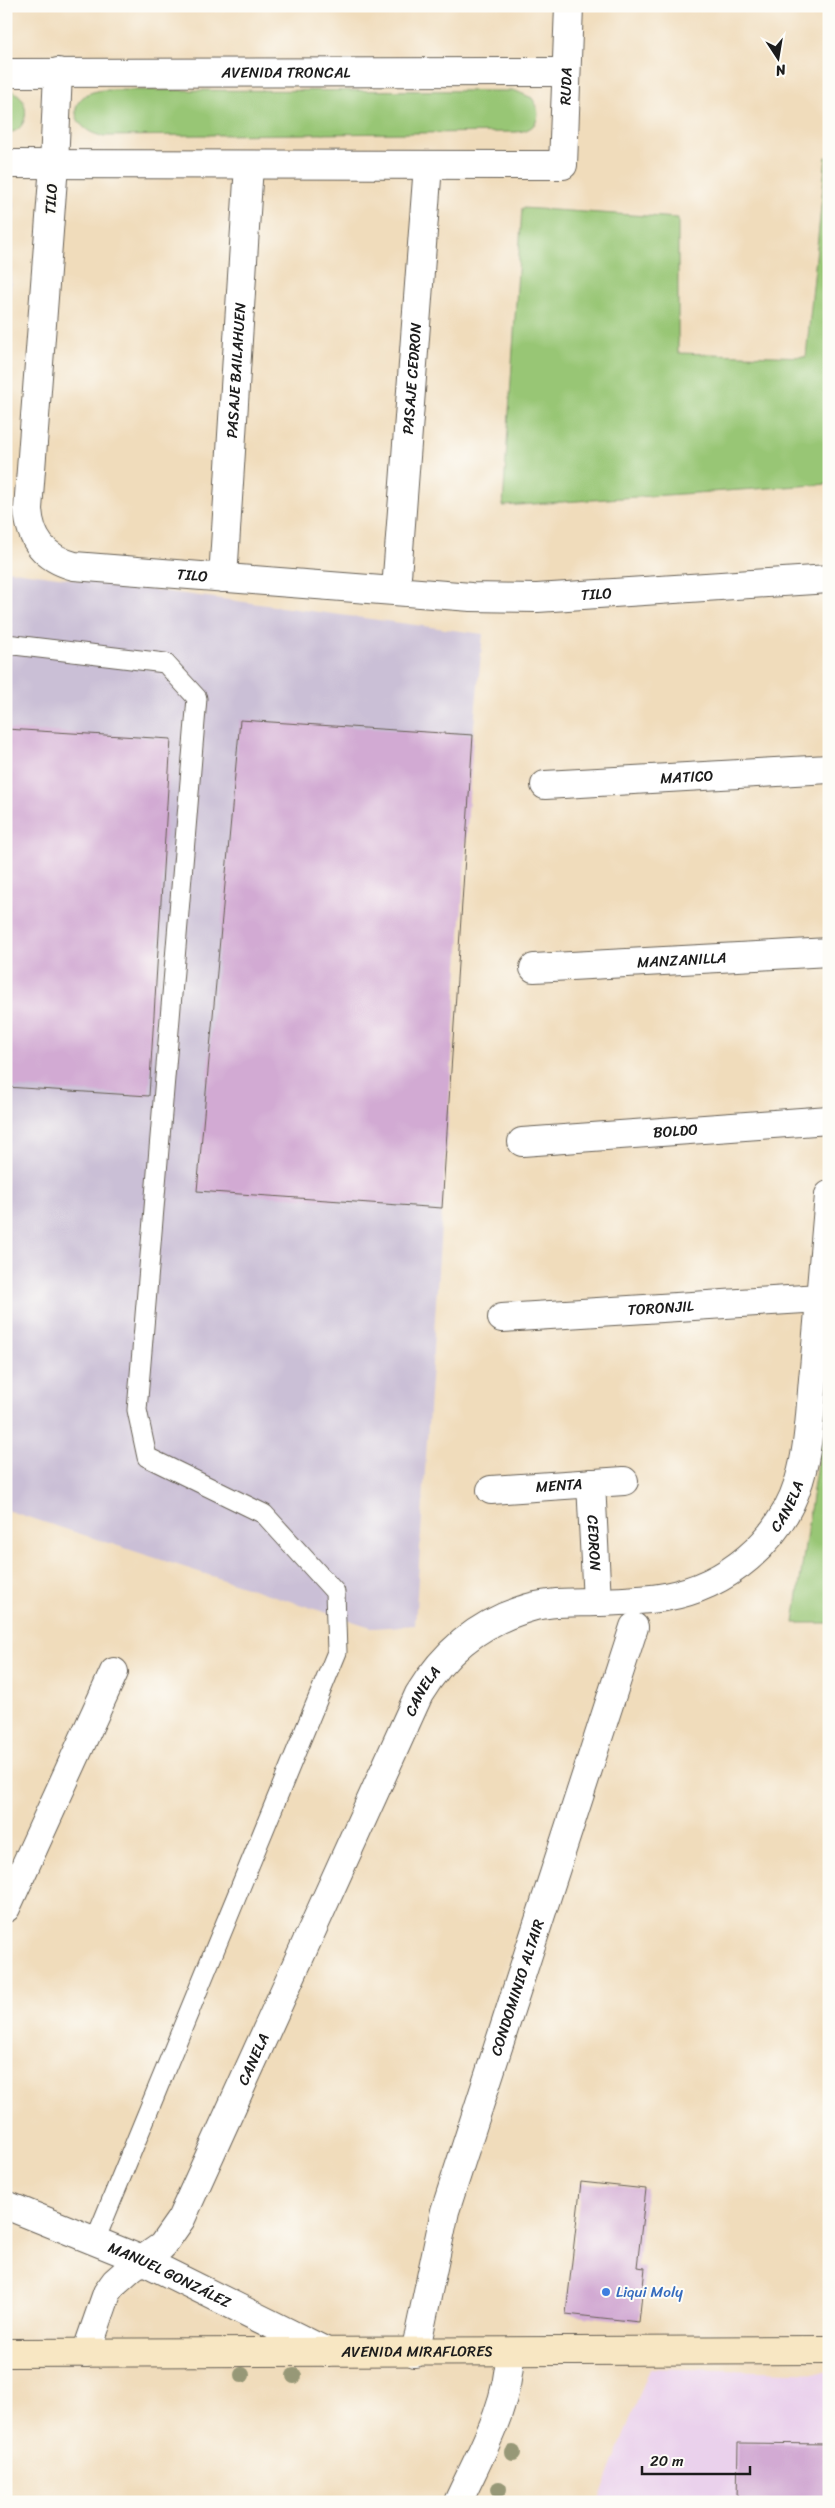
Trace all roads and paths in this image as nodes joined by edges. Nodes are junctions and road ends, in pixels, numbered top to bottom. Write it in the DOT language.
graph roads {
  1 [pos="569,6"];
  2 [pos="58,72"];
  3 [pos="566,72"];
  4 [pos="6,73"];
  5 [pos="6,164"];
  6 [pos="54,165"];
  7 [pos="249,165"];
  8 [pos="428,166"];
  9 [pos="223,578"];
  10 [pos="829,579"];
  11 [pos="396,590"];
  12 [pos="6,644"];
  13 [pos="829,769"];
  14 [pos="545,785"];
  15 [pos="829,952"];
  16 [pos="534,968"];
  17 [pos="829,1120"];
  18 [pos="522,1142"];
  19 [pos="829,1195"];
  20 [pos="820,1298"];
  21 [pos="502,1318"];
  22 [pos="624,1482"];
  23 [pos="591,1483"];
  24 [pos="491,1490"];
  25 [pos="597,1602"];
  26 [pos="634,1627"];
  27 [pos="114,1672"];
  28 [pos="6,1908"];
  29 [pos="6,2205"];
  30 [pos="94,2243"];
  31 [pos="142,2260"];
  32 [pos="829,2350"];
  33 [pos="327,2352"];
  34 [pos="510,2352"];
  35 [pos="6,2353"];
  36 [pos="86,2353"];
  37 [pos="415,2353"];
  38 [pos="458,2502"];
  1 -- 3 [label="street, RUDA"];
  2 -- 3 [label="street, AVENIDA TRONCAL"];
  2 -- 4 [label="street, AVENIDA TRONCAL"];
  2 -- 6 [label="street, TILO"];
  3 -- 8 [label="street, RUDA"];
  5 -- 6 [label="street"];
  6 -- 7 [label="street"];
  6 -- 9 [label="street, TILO"];
  7 -- 8 [label="street"];
  7 -- 9 [label="street, PASAJE BAILAHUEN"];
  8 -- 11 [label="street, PASAJE CEDRON"];
  9 -- 11 [label="street, TILO"];
  10 -- 11 [label="street, TILO"];
  12 -- 30 [label="lane"];
  13 -- 14 [label="street, MATICO"];
  15 -- 16 [label="street, MANZANILLA"];
  17 -- 18 [label="street, BOLDO"];
  19 -- 20 [label="street, CANELA"];
  20 -- 21 [label="street, TORONJIL"];
  20 -- 25 [label="street, CANELA"];
  22 -- 23 [label="street, MENTA"];
  23 -- 24 [label="street, MENTA"];
  23 -- 25 [label="street, CEDRON"];
  25 -- 31 [label="street, CANELA"];
  26 -- 37 [label="street, CONDOMINIO ALTAIR"];
  27 -- 28 [label="street"];
  29 -- 30 [label="street, MANUEL GONZÁLEZ"];
  30 -- 31 [label="street, MANUEL GONZÁLEZ"];
  31 -- 33 [label="street, MANUEL GONZÁLEZ"];
  31 -- 36 [label="street, CANELA"];
  32 -- 34 [label="main road, AVENIDA MIRAFLORES"];
  33 -- 36 [label="main road, AVENIDA MIRAFLORES"];
  33 -- 37 [label="main road, AVENIDA MIRAFLORES"];
  34 -- 37 [label="main road, AVENIDA MIRAFLORES"];
  34 -- 38 [label="street"];
  35 -- 36 [label="main road, AVENIDA MIRAFLORES"];
}
